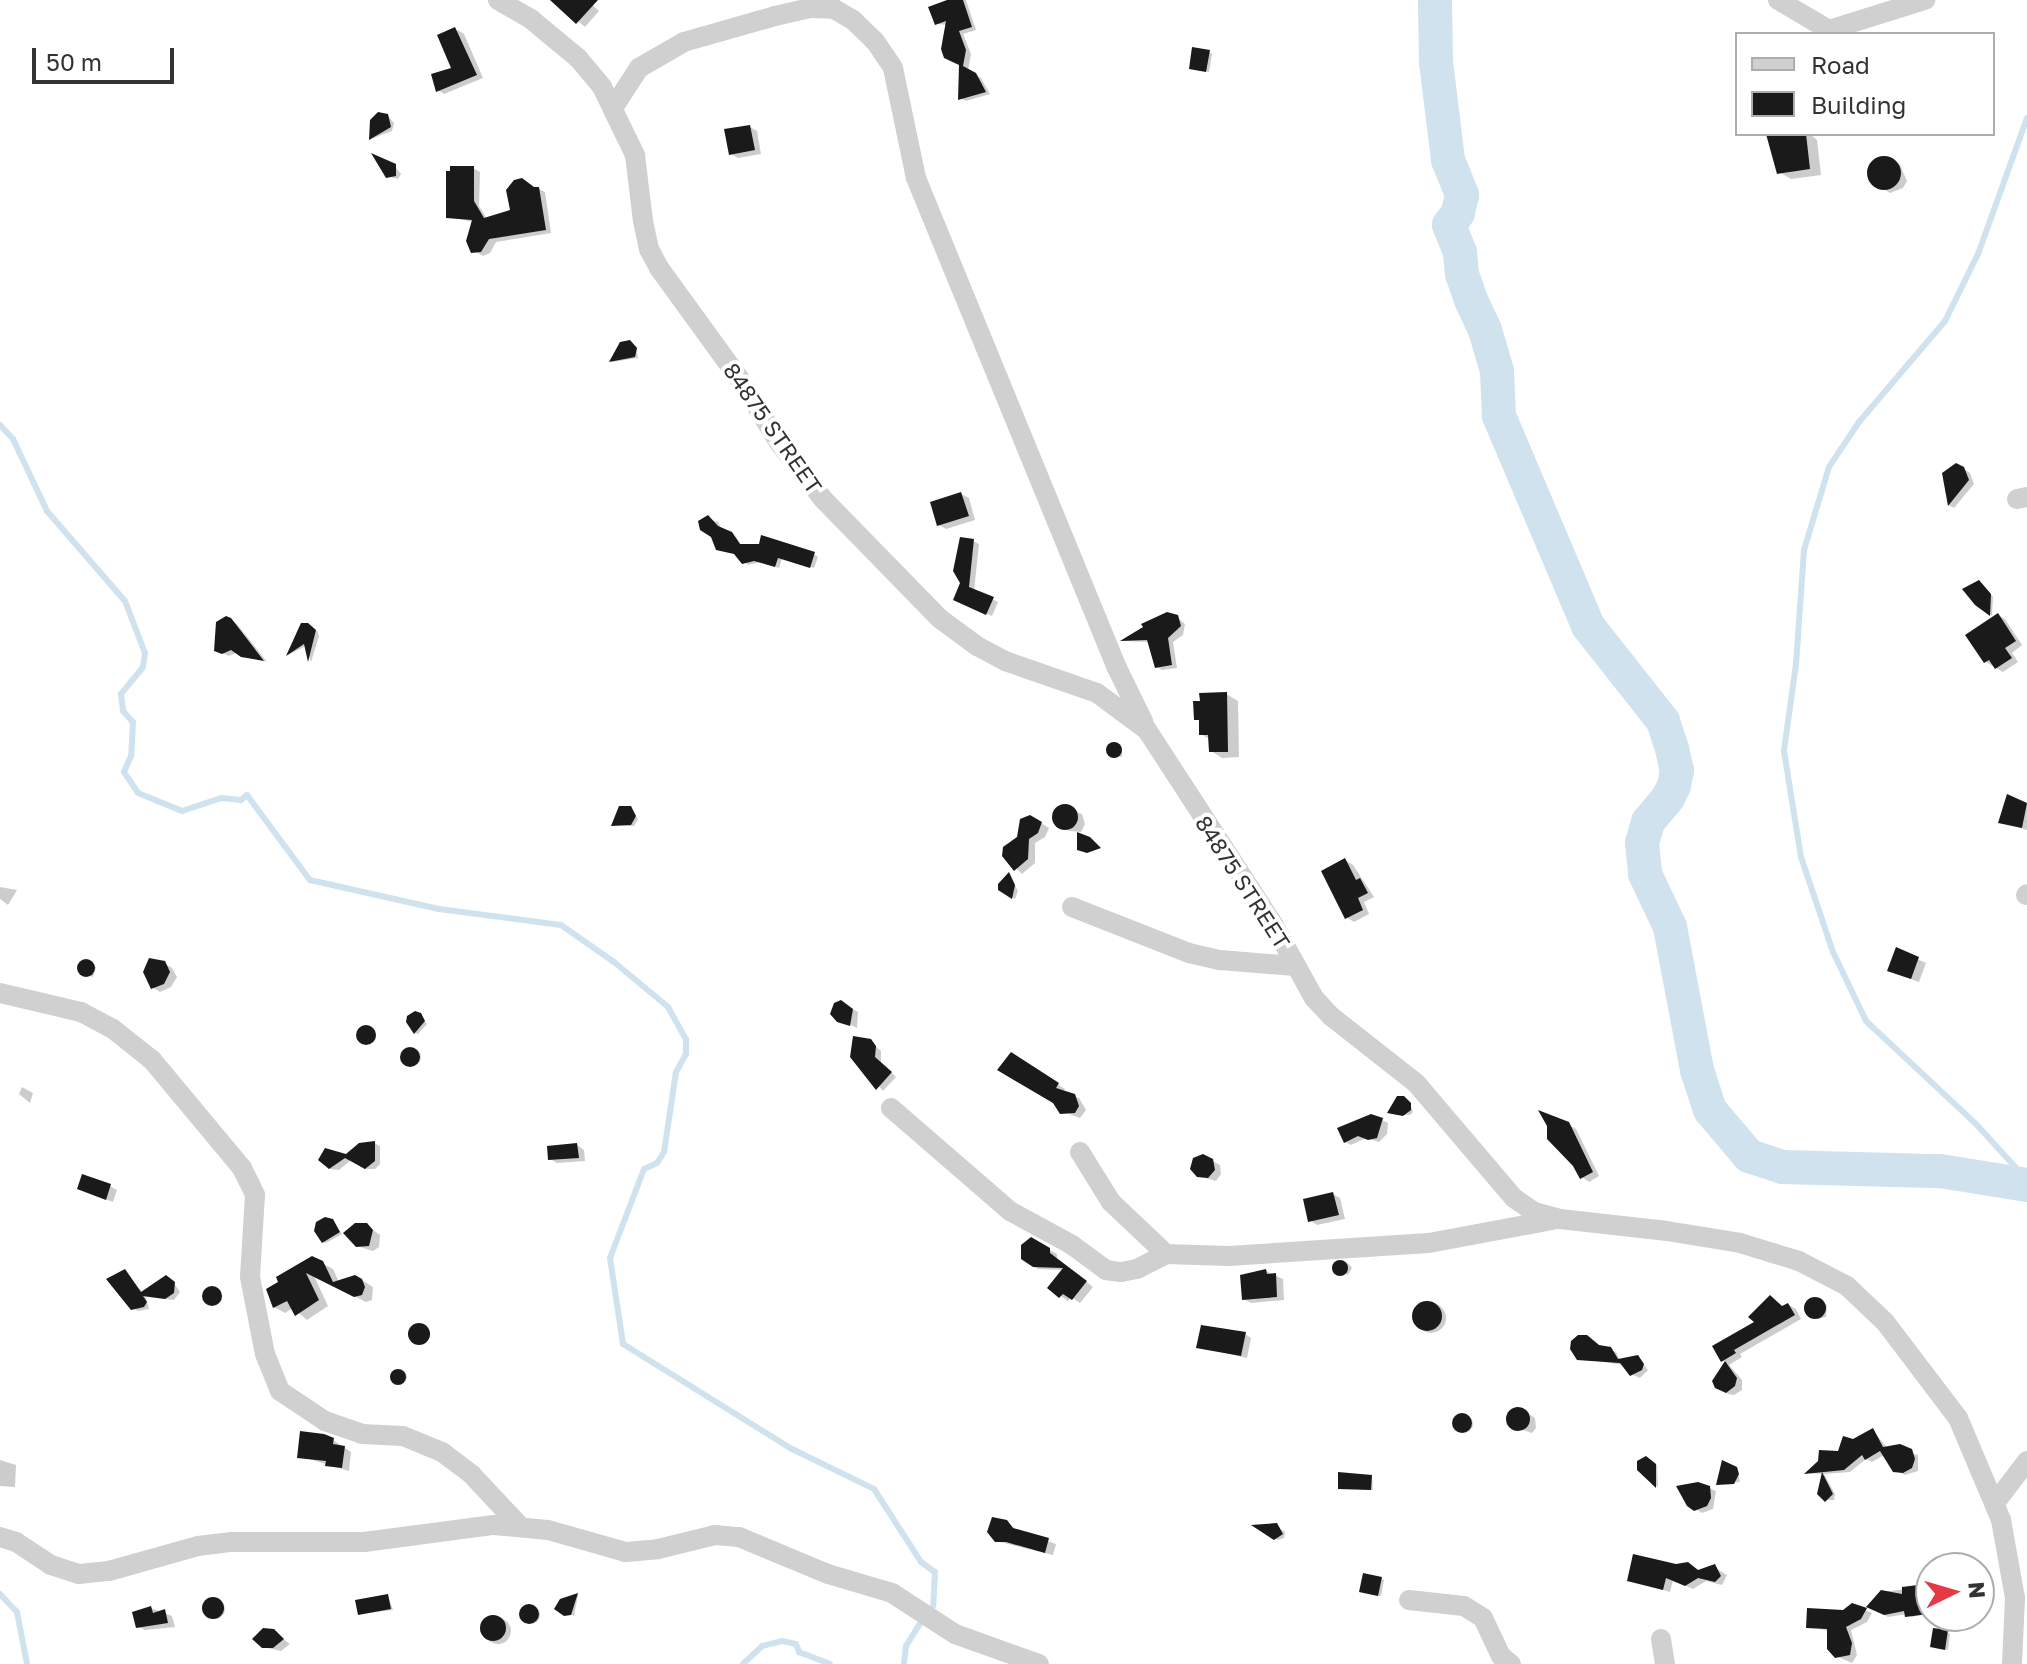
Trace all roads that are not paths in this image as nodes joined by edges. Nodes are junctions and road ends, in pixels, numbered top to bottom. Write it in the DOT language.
graph roads {
  1 [pos="498,0"];
  2 [pos="1778,0"];
  3 [pos="1925,0"];
  4 [pos="613,108"];
  5 [pos="1147,730"];
  6 [pos="1072,907"];
  7 [pos="1295,966"];
  8 [pos="0,993"];
  9 [pos="891,1108"];
  10 [pos="1080,1152"];
  11 [pos="1560,1219"];
  12 [pos="1166,1254"];
  13 [pos="2027,1461"];
  14 [pos="1995,1503"];
  15 [pos="518,1524"];
  16 [pos="0,1537"];
  17 [pos="1409,1600"];
  18 [pos="1661,1639"];
  19 [pos="1039,1664"];
  20 [pos="1511,1664"];
  21 [pos="1665,1664"];
  22 [pos="2012,1664"];
  1 -- 4 [label="street, 84875 STREET"];
  2 -- 3 [label="street"];
  4 -- 5 [label="street, 84875 STREET"];
  4 -- 5 [label="street"];
  5 -- 7 [label="street, 84875 STREET"];
  6 -- 7 [label="street"];
  7 -- 11 [label="street, 84875 STREET"];
  8 -- 15 [label="street"];
  9 -- 12 [label="street"];
  10 -- 12 [label="street"];
  11 -- 12 [label="street"];
  11 -- 14 [label="street, 84875 STREET"];
  13 -- 14 [label="street"];
  14 -- 22 [label="street, 84875 STREET"];
  15 -- 16 [label="street"];
  15 -- 19 [label="street"];
  17 -- 20 [label="street"];
  18 -- 21 [label="street"];
}
